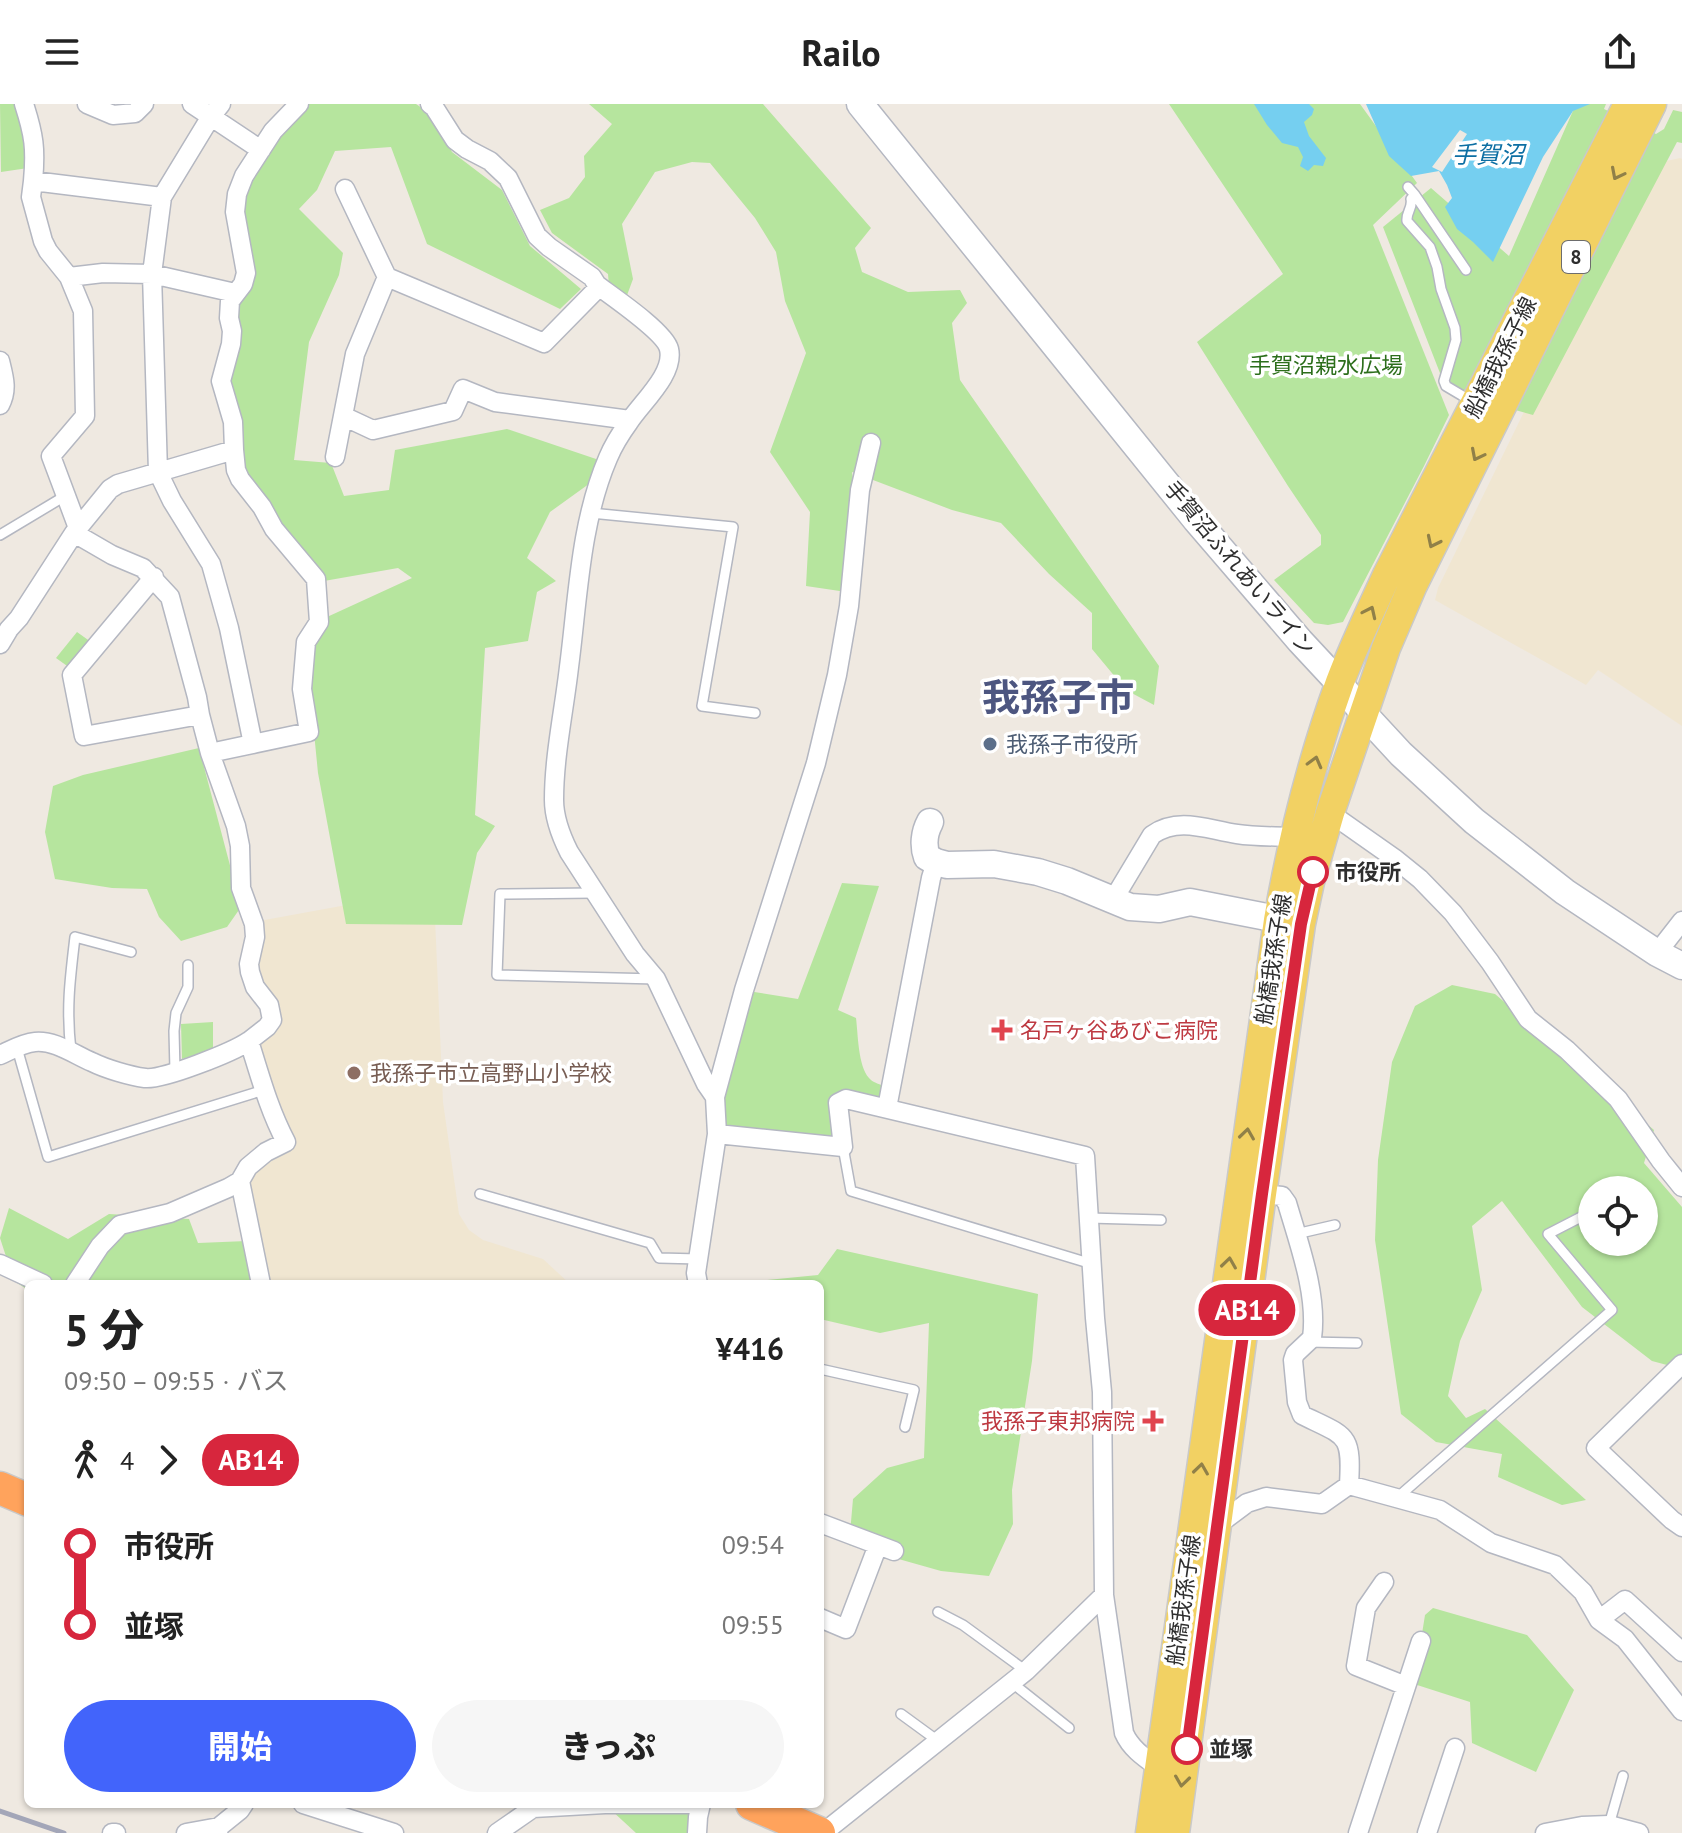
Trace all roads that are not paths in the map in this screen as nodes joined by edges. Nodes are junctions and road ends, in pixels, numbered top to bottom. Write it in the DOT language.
graph roads {
  1 [pos="24,104"];
  2 [pos="87,104"];
  3 [pos="144,104"];
  4 [pos="192,104"];
  5 [pos="299,104"];
  6 [pos="430,104"];
  7 [pos="860,104"];
  8 [pos="1628,104"];
  9 [pos="1652,104"];
  10 [pos="216,110"];
  11 [pos="261,150"];
  12 [pos="33,181"];
  13 [pos="345,189"];
  14 [pos="162,197"];
  15 [pos="1466,270"];
  16 [pos="152,274"];
  17 [pos="69,277"];
  18 [pos="387,277"];
  19 [pos="599,287"];
  20 [pos="235,293"];
  21 [pos="0,361"];
  22 [pos="1485,403"];
  23 [pos="0,405"];
  24 [pos="343,416"];
  25 [pos="630,420"];
  26 [pos="871,443"];
  27 [pos="234,450"];
  28 [pos="335,457"];
  29 [pos="158,472"];
  30 [pos="65,496"];
  31 [pos="591,513"];
  32 [pos="76,531"];
  33 [pos="0,535"];
  34 [pos="154,577"];
  35 [pos="0,644"];
  36 [pos="1340,684"];
  37 [pos="755,713"];
  38 [pos="1364,714"];
  39 [pos="200,715"];
  40 [pos="253,744"];
  41 [pos="210,753"];
  42 [pos="1330,813"];
  43 [pos="930,822"];
  44 [pos="1294,837"];
  45 [pos="936,862"];
  46 [pos="594,893"];
  47 [pos="1113,900"];
  48 [pos="1682,921"];
  49 [pos="1290,922"];
  50 [pos="131,952"];
  51 [pos="1657,953"];
  52 [pos="188,965"];
  53 [pos="1682,966"];
  54 [pos="656,979"];
  55 [pos="249,1041"];
  56 [pos="9,1051"];
  57 [pos="71,1051"];
  58 [pos="175,1071"];
  59 [pos="264,1090"];
  60 [pos="715,1097"];
  61 [pos="887,1108"];
  62 [pos="717,1134"];
  63 [pos="843,1147"];
  64 [pos="240,1181"];
  65 [pos="1682,1187"];
  66 [pos="1250,1192"];
  67 [pos="480,1194"];
  68 [pos="1089,1218"];
  69 [pos="1578,1219"];
  70 [pos="1161,1220"];
  71 [pos="1335,1225"];
  72 [pos="1296,1234"];
  73 [pos="699,1259"];
  74 [pos="0,1264"];
  75 [pos="1092,1264"];
  76 [pos="34,1280"];
  77 [pos="78,1280"];
  78 [pos="260,1280"];
  79 [pos="697,1280"];
  80 [pos="1308,1342"];
  81 [pos="1357,1343"];
  82 [pos="1682,1364"];
  83 [pos="824,1370"];
  84 [pos="905,1427"];
  85 [pos="1349,1485"];
  86 [pos="0,1488"];
  87 [pos="24,1498"];
  88 [pos="1397,1498"];
  89 [pos="824,1525"];
  90 [pos="1217,1526"];
  91 [pos="1682,1527"];
  92 [pos="1190,1547"];
  93 [pos="1384,1582"];
  94 [pos="1104,1595"];
  95 [pos="938,1612"];
  96 [pos="824,1620"];
  97 [pos="1599,1620"];
  98 [pos="1421,1641"];
  99 [pos="1682,1652"];
  100 [pos="1019,1677"];
  101 [pos="1406,1686"];
  102 [pos="1682,1711"];
  103 [pos="901,1714"];
  104 [pos="1069,1728"];
  105 [pos="938,1741"];
  106 [pos="1455,1748"];
  107 [pos="1159,1768"];
  108 [pos="1623,1776"];
  109 [pos="241,1808"];
  110 [pos="316,1808"];
  111 [pos="526,1808"];
  112 [pos="700,1808"];
  113 [pos="762,1808"];
  114 [pos="1609,1825"];
  115 [pos="218,1830"];
  116 [pos="186,1833"];
  117 [pos="394,1833"];
  118 [pos="497,1833"];
  119 [pos="697,1833"];
  120 [pos="821,1833"];
  121 [pos="1150,1833"];
  122 [pos="1175,1833"];
  123 [pos="1358,1833"];
  124 [pos="1427,1833"];
  125 [pos="1545,1833"];
  126 [pos="1639,1833"];
  1 -- 12 [label="street"];
  2 -- 3 [label="street"];
  4 -- 10 [label="street"];
  5 -- 11 [label="street"];
  6 -- 19 [label="street"];
  7 -- 36 [label="street, 手賀沼ふれあいライン"];
  8 -- 22 [label="main road, 船橋我孫子線 / 8"];
  9 -- 22 [label="main road, 船橋我孫子線 / 8, one-way"];
  10 -- 11 [label="street"];
  10 -- 14 [label="street"];
  11 -- 20 [label="street"];
  12 -- 14 [label="street"];
  12 -- 17 [label="street"];
  13 -- 18 [label="street"];
  14 -- 16 [label="street"];
  15 -- 22 [label="lane"];
  16 -- 17 [label="street"];
  16 -- 20 [label="street"];
  16 -- 29 [label="street"];
  17 -- 30 [label="street"];
  18 -- 19 [label="street"];
  18 -- 24 [label="street"];
  19 -- 25 [label="street"];
  20 -- 27 [label="street"];
  21 -- 23 [label="street"];
  36 -- 22 [label="main road, 船橋我孫子線 / 8, one-way"];
  22 -- 38 [label="main road, 船橋我孫子線 / 8, one-way"];
  24 -- 25 [label="street"];
  24 -- 28 [label="street"];
  25 -- 31 [label="street"];
  26 -- 60 [label="street"];
  27 -- 29 [label="street"];
  27 -- 40 [label="street"];
  29 -- 32 [label="street"];
  29 -- 40 [label="street"];
  30 -- 32 [label="street"];
  30 -- 33 [label="lane"];
  31 -- 37 [label="lane"];
  31 -- 46 [label="street"];
  32 -- 34 [label="street"];
  32 -- 35 [label="street"];
  34 -- 39 [label="street"];
  34 -- 39 [label="street"];
  36 -- 38 [label="street, 手賀沼ふれあいライン"];
  44 -- 36 [label="main road, 船橋我孫子線 / 8, one-way"];
  38 -- 42 [label="main road, 船橋我孫子線 / 8"];
  38 -- 51 [label="street, 手賀沼ふれあいライン"];
  39 -- 41 [label="street"];
  40 -- 41 [label="street"];
  41 -- 55 [label="street"];
  42 -- 49 [label="main road, 船橋我孫子線 / 8"];
  42 -- 65 [label="street"];
  43 -- 45 [label="street"];
  44 -- 47 [label="street"];
  44 -- 49 [label="main road, 船橋我孫子線 / 8"];
  45 -- 47 [label="street"];
  45 -- 61 [label="street"];
  46 -- 54 [label="street"];
  46 -- 54 [label="lane"];
  47 -- 49 [label="street"];
  48 -- 51 [label="street"];
  49 -- 66 [label="main road, 船橋我孫子線 / 8"];
  50 -- 57 [label="lane"];
  51 -- 53 [label="street, 手賀沼ふれあいライン"];
  52 -- 58 [label="lane"];
  54 -- 60 [label="street"];
  55 -- 58 [label="street"];
  55 -- 59 [label="street"];
  56 -- 57 [label="street"];
  56 -- 59 [label="lane"];
  57 -- 58 [label="street"];
  59 -- 64 [label="street"];
  60 -- 62 [label="street"];
  61 -- 63 [label="street"];
  61 -- 68 [label="street"];
  62 -- 63 [label="street"];
  62 -- 73 [label="street"];
  63 -- 75 [label="lane"];
  64 -- 77 [label="street"];
  64 -- 78 [label="street"];
  66 -- 72 [label="street"];
  66 -- 90 [label="main road, 船橋我孫子線 / 8"];
  92 -- 66 [label="main road, 船橋我孫子線 / 8, one-way"];
  67 -- 73 [label="lane"];
  68 -- 70 [label="lane"];
  68 -- 75 [label="street"];
  69 -- 88 [label="lane"];
  71 -- 72 [label="lane"];
  72 -- 80 [label="street"];
  73 -- 79 [label="street"];
  74 -- 76 [label="street"];
  75 -- 94 [label="street"];
  80 -- 81 [label="lane"];
  80 -- 85 [label="street"];
  82 -- 91 [label="street"];
  83 -- 84 [label="lane"];
  85 -- 88 [label="street"];
  85 -- 90 [label="street"];
  86 -- 87 [label="highway"];
  88 -- 97 [label="street"];
  89 -- 96 [label="street"];
  90 -- 92 [label="street"];
  90 -- 122 [label="main road, 船橋我孫子線 / 8, one-way"];
  92 -- 107 [label="main road, 船橋我孫子線 / 8"];
  93 -- 101 [label="street"];
  94 -- 100 [label="street"];
  94 -- 107 [label="street"];
  95 -- 100 [label="lane"];
  97 -- 99 [label="street"];
  97 -- 102 [label="street"];
  98 -- 101 [label="street"];
  100 -- 104 [label="lane"];
  100 -- 105 [label="street"];
  101 -- 123 [label="street"];
  103 -- 105 [label="lane"];
  105 -- 120 [label="street"];
  106 -- 124 [label="street"];
  107 -- 121 [label="main road, 船橋我孫子線 / 8"];
  108 -- 114 [label="lane"];
  109 -- 115 [label="street"];
  110 -- 117 [label="street"];
  111 -- 118 [label="street"];
  112 -- 119 [label="street"];
  113 -- 120 [label="highway"];
  114 -- 125 [label="street"];
  114 -- 126 [label="street"];
  115 -- 116 [label="street"];
}
